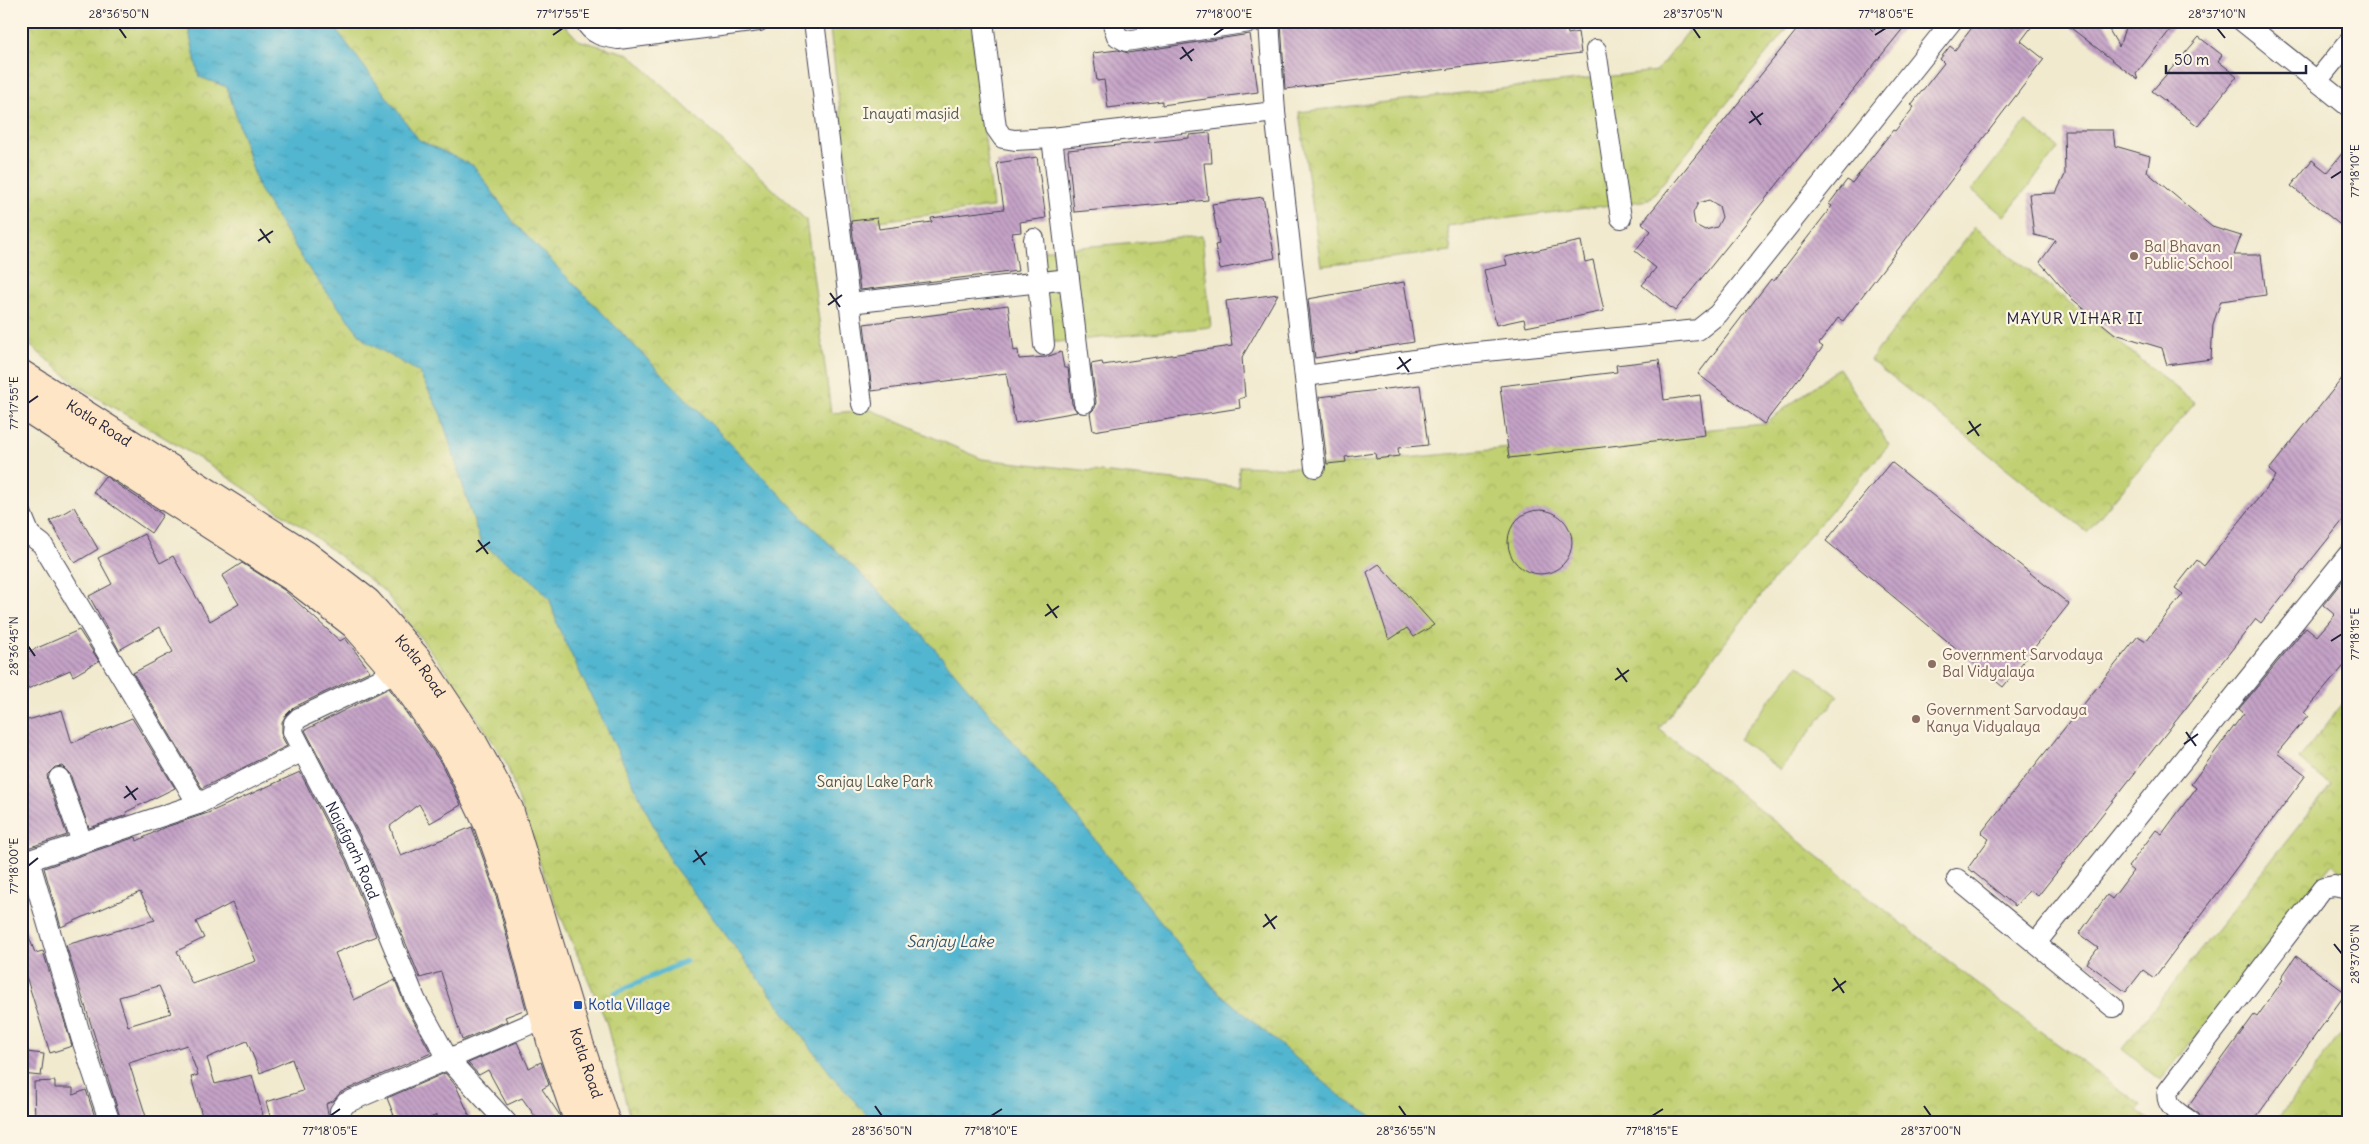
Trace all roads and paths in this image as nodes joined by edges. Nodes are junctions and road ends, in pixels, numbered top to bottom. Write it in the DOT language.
graph roads {
  1 [pos="585,21"];
  2 [pos="759,21"];
  3 [pos="814,21"];
  4 [pos="984,21"];
  5 [pos="1112,21"];
  6 [pos="1256,21"];
  7 [pos="1269,21"];
  8 [pos="1952,21"];
  9 [pos="2242,21"];
  10 [pos="2348,43"];
  11 [pos="1596,50"];
  12 [pos="2317,81"];
  13 [pos="2348,106"];
  14 [pos="1275,112"];
  15 [pos="1052,138"];
  16 [pos="1621,218"];
  17 [pos="1034,239"];
  18 [pos="1069,279"];
  19 [pos="1037,284"];
  20 [pos="848,303"];
  21 [pos="1044,345"];
  22 [pos="21,374"];
  23 [pos="1306,376"];
  24 [pos="1084,403"];
  25 [pos="21,404"];
  26 [pos="862,404"];
  27 [pos="1315,467"];
  28 [pos="21,513"];
  29 [pos="26,534"];
  30 [pos="2348,555"];
  31 [pos="396,672"];
  32 [pos="303,751"];
  33 [pos="59,778"];
  34 [pos="198,804"];
  35 [pos="82,842"];
  36 [pos="25,862"];
  37 [pos="1956,879"];
  38 [pos="2348,889"];
  39 [pos="2036,943"];
  40 [pos="2113,1007"];
  41 [pos="557,1012"];
  42 [pos="448,1059"];
  43 [pos="110,1123"];
  44 [pos="342,1123"];
  45 [pos="507,1123"];
  46 [pos="579,1123"];
  47 [pos="606,1123"];
  48 [pos="2192,1123"];
  1 -- 2 [label="street"];
  3 -- 20 [label="street"];
  4 -- 15 [label="street"];
  5 -- 6 [label="street"];
  7 -- 14 [label="street"];
  8 -- 23 [label="street"];
  9 -- 12 [label="street"];
  10 -- 12 [label="street"];
  11 -- 16 [label="street"];
  12 -- 13 [label="street"];
  14 -- 15 [label="street"];
  14 -- 23 [label="street"];
  15 -- 18 [label="street"];
  17 -- 19 [label="street"];
  18 -- 19 [label="street"];
  18 -- 24 [label="street"];
  19 -- 20 [label="street"];
  19 -- 21 [label="street"];
  20 -- 26 [label="street"];
  22 -- 41 [label="main road, Kotla Road"];
  23 -- 27 [label="street"];
  25 -- 31 [label="main road, Kotla Road"];
  28 -- 29 [label="street"];
  29 -- 34 [label="street"];
  30 -- 39 [label="street"];
  31 -- 32 [label="street, Najafgarh Road"];
  31 -- 41 [label="main road, Kotla Road"];
  32 -- 34 [label="street"];
  32 -- 42 [label="street, Najafgarh Road"];
  33 -- 35 [label="street"];
  34 -- 35 [label="street"];
  35 -- 36 [label="street"];
  36 -- 43 [label="street"];
  37 -- 39 [label="street"];
  38 -- 48 [label="street"];
  39 -- 40 [label="street"];
  41 -- 42 [label="street"];
  41 -- 46 [label="main road, Kotla Road"];
  41 -- 47 [label="main road, Kotla Road"];
  42 -- 44 [label="street"];
  42 -- 45 [label="street, Najafgarh Road"];
}
